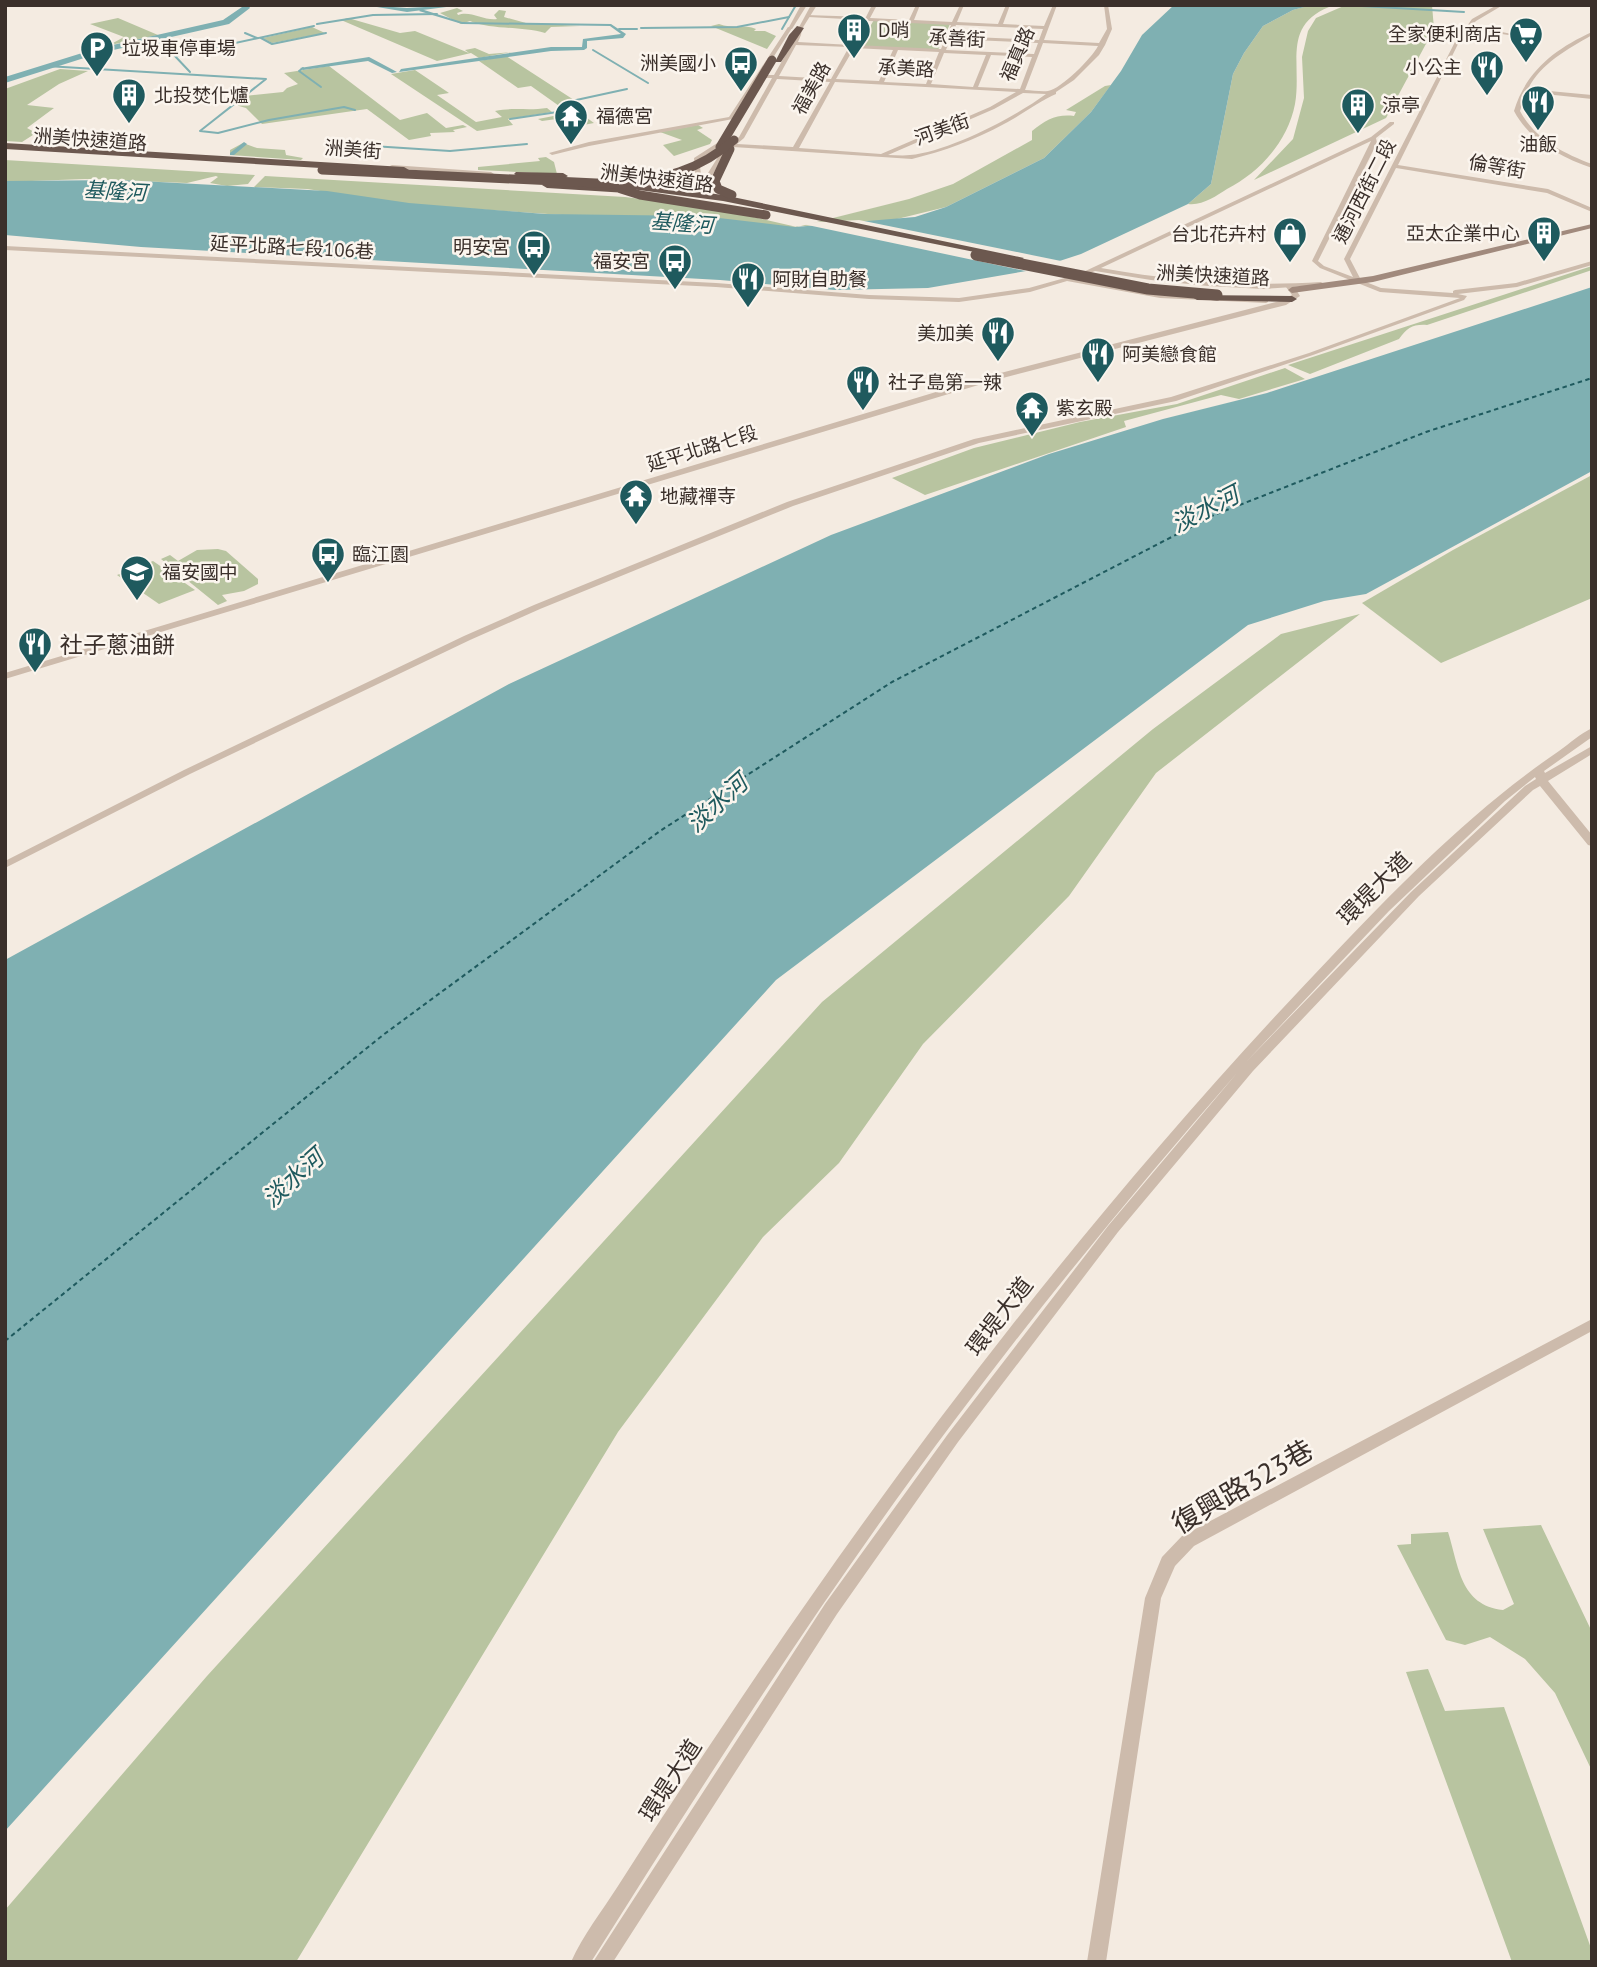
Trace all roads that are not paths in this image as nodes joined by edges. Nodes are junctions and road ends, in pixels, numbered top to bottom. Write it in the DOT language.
graph roads {
  1 [pos="804,5"];
  2 [pos="814,5"];
  3 [pos="875,5"];
  4 [pos="918,5"];
  5 [pos="962,5"];
  6 [pos="1008,5"];
  7 [pos="1055,5"];
  8 [pos="1106,5"];
  9 [pos="1501,5"];
  10 [pos="808,16"];
  11 [pos="867,19"];
  12 [pos="911,21"];
  13 [pos="955,23"];
  14 [pos="1000,25"];
  15 [pos="1466,27"];
  16 [pos="790,28"];
  17 [pos="800,28"];
  18 [pos="1046,28"];
  19 [pos="1592,33"];
  20 [pos="1515,35"];
  21 [pos="949,37"];
  22 [pos="1041,42"];
  23 [pos="794,43"];
  24 [pos="1102,45"];
  25 [pos="852,47"];
  26 [pos="896,49"];
  27 [pos="942,51"];
  28 [pos="989,54"];
  29 [pos="1035,56"];
  30 [pos="775,60"];
  31 [pos="757,76"];
  32 [pos="776,77"];
  33 [pos="834,80"];
  34 [pos="881,82"];
  35 [pos="928,85"];
  36 [pos="975,88"];
  37 [pos="1524,90"];
  38 [pos="1022,91"];
  39 [pos="1054,93"];
  40 [pos="1592,97"];
  41 [pos="731,118"];
  42 [pos="1392,123"];
  43 [pos="1373,138"];
  44 [pos="727,142"];
  45 [pos="5,147"];
  46 [pos="795,149"];
  47 [pos="552,153"];
  48 [pos="882,155"];
  49 [pos="159,158"];
  50 [pos="257,161"];
  51 [pos="716,164"];
  52 [pos="228,165"];
  53 [pos="695,165"];
  54 [pos="659,166"];
  55 [pos="1395,166"];
  56 [pos="1592,166"];
  57 [pos="326,168"];
  58 [pos="638,170"];
  59 [pos="699,184"];
  60 [pos="1592,209"];
  61 [pos="847,222"];
  62 [pos="1592,226"];
  63 [pos="868,233"];
  64 [pos="1592,234"];
  65 [pos="5,248"];
  66 [pos="1592,262"];
  67 [pos="1095,269"];
  68 [pos="1068,280"];
  69 [pos="1358,281"];
  70 [pos="1371,286"];
  71 [pos="1217,292"];
  72 [pos="1292,293"];
  73 [pos="5,677"];
  74 [pos="1592,731"];
  75 [pos="1592,749"];
  76 [pos="1541,775"];
  77 [pos="1592,843"];
  78 [pos="5,865"];
  79 [pos="1243,1066"];
  80 [pos="1592,1324"];
  81 [pos="580,1962"];
  82 [pos="602,1962"];
  83 [pos="1096,1962"];
  1 -- 16 [label="street"];
  2 -- 10 [label="street"];
  3 -- 11 [label="street, 福美路"];
  4 -- 12 [label="street"];
  5 -- 13 [label="street"];
  6 -- 14 [label="street"];
  7 -- 18 [label="street, 福真路"];
  8 -- 24 [label="street, 河美街"];
  9 -- 15 [label="street, 通河西街二段"];
  10 -- 11 [label="street"];
  10 -- 17 [label="street"];
  11 -- 12 [label="street"];
  11 -- 25 [label="street, 福美路"];
  12 -- 13 [label="street"];
  13 -- 14 [label="street"];
  13 -- 21 [label="street"];
  14 -- 18 [label="street"];
  15 -- 20 [label="street"];
  15 -- 55 [label="street, 通河西街二段"];
  16 -- 30 [label="highway"];
  16 -- 31 [label="street"];
  17 -- 23 [label="street"];
  17 -- 30 [label="highway"];
  18 -- 22 [label="street, 福真路"];
  19 -- 37 [label="street"];
  21 -- 22 [label="street"];
  21 -- 27 [label="street"];
  22 -- 24 [label="street"];
  22 -- 29 [label="street, 福真路"];
  23 -- 25 [label="street, 承善街"];
  23 -- 32 [label="street"];
  24 -- 39 [label="street, 河美街"];
  25 -- 26 [label="street, 承善街"];
  25 -- 33 [label="street, 福美路"];
  26 -- 27 [label="street, 承善街"];
  26 -- 34 [label="street"];
  27 -- 28 [label="street, 承善街"];
  27 -- 35 [label="street"];
  28 -- 29 [label="street, 承善街"];
  28 -- 36 [label="street"];
  29 -- 38 [label="street, 福真路"];
  30 -- 44 [label="highway"];
  31 -- 32 [label="street, 承美路"];
  31 -- 41 [label="street"];
  32 -- 33 [label="street, 承美路"];
  32 -- 44 [label="street"];
  33 -- 34 [label="street, 承美路"];
  33 -- 46 [label="street, 福美路"];
  34 -- 35 [label="street, 承美路"];
  35 -- 36 [label="street, 承美路"];
  36 -- 38 [label="street, 承美路"];
  37 -- 40 [label="street"];
  37 -- 56 [label="street"];
  38 -- 39 [label="street, 承美路"];
  38 -- 48 [label="street, 福真路"];
  39 -- 48 [label="street, 河美街"];
  41 -- 44 [label="street"];
  41 -- 47 [label="street"];
  42 -- 43 [label="street"];
  43 -- 67 [label="street"];
  43 -- 69 [label="street"];
  44 -- 46 [label="street, 河美街"];
  44 -- 51 [label="street"];
  44 -- 53 [label="street"];
  44 -- 54 [label="highway"];
  44 -- 57 [label="highway, bridge"];
  44 -- 61 [label="highway, bridge"];
  45 -- 49 [label="highway"];
  45 -- 50 [label="highway, 洲美快速道路"];
  45 -- 52 [label="highway, 洲美快速道路"];
  45 -- 59 [label="street, 洲美街"];
  46 -- 48 [label="street, 河美街"];
  49 -- 50 [label="highway"];
  49 -- 52 [label="highway"];
  50 -- 57 [label="highway, 洲美快速道路"];
  51 -- 53 [label="street"];
  51 -- 59 [label="street"];
  52 -- 57 [label="highway, 洲美快速道路"];
  53 -- 59 [label="street"];
  55 -- 60 [label="street, 倫等街"];
  55 -- 69 [label="street, 通河西街二段"];
  57 -- 61 [label="highway, 洲美快速道路, bridge"];
  57 -- 63 [label="highway, 洲美快速道路, bridge"];
  58 -- 63 [label="highway, bridge"];
  61 -- 71 [label="highway, 洲美快速道路, bridge"];
  62 -- 69 [label="main road, 延平北路七段"];
  63 -- 71 [label="highway, 洲美快速道路, bridge"];
  64 -- 70 [label="main road, 延平北路七段"];
  65 -- 68 [label="street, 延平北路七段106巷"];
  66 -- 70 [label="street"];
  67 -- 68 [label="street"];
  67 -- 72 [label="street"];
  68 -- 72 [label="street"];
  69 -- 70 [label="street"];
  69 -- 72 [label="main road, 延平北路七段"];
  70 -- 72 [label="main road, 延平北路七段"];
  70 -- 78 [label="street"];
  71 -- 72 [label="highway"];
  72 -- 73 [label="street, 延平北路七段"];
  74 -- 76 [label="street"];
  75 -- 76 [label="street"];
  76 -- 77 [label="street"];
  76 -- 79 [label="street, 環堤大道"];
  79 -- 81 [label="street, 環堤大道"];
  79 -- 82 [label="street, 環堤大道"];
  80 -- 83 [label="street, 復興路323巷"];
}
